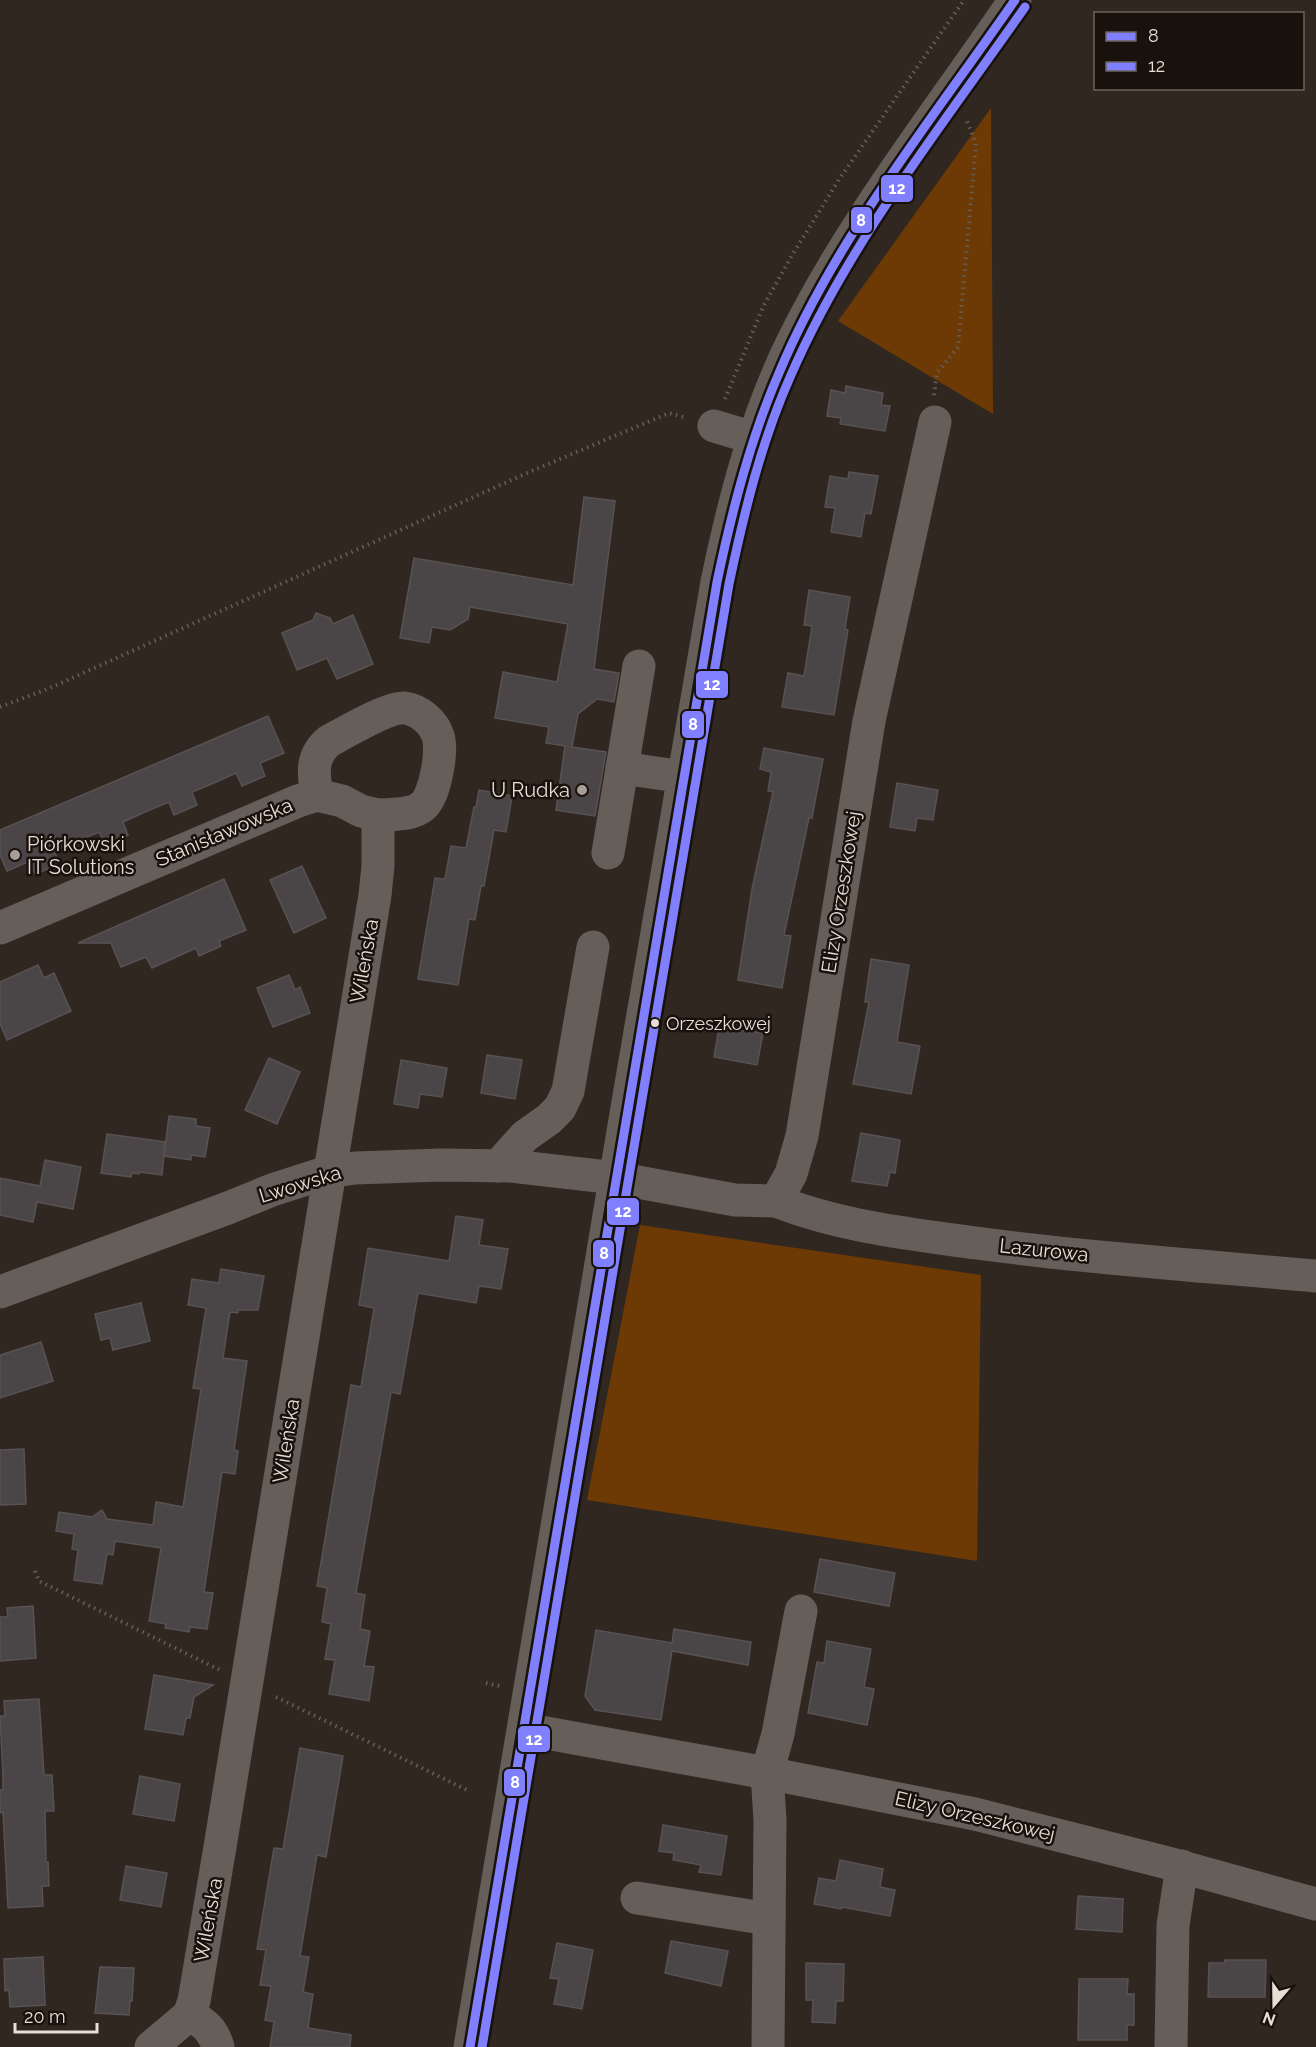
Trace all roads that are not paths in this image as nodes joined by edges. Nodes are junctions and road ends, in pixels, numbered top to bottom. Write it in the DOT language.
graph roads {
  1 [pos="1015,0"];
  2 [pos="935,422"];
  3 [pos="714,426"];
  4 [pos="754,438"];
  5 [pos="639,666"];
  6 [pos="622,768"];
  7 [pos="684,777"];
  8 [pos="317,795"];
  9 [pos="378,815"];
  10 [pos="608,853"];
  11 [pos="0,928"];
  12 [pos="593,947"];
  13 [pos="498,1166"];
  14 [pos="328,1172"];
  15 [pos="616,1178"];
  16 [pos="776,1201"];
  17 [pos="1316,1276"];
  18 [pos="0,1292"];
  19 [pos="801,1611"];
  20 [pos="524,1729"];
  21 [pos="766,1773"];
  22 [pos="1182,1866"];
  23 [pos="637,1898"];
  24 [pos="1316,1904"];
  25 [pos="769,1919"];
  26 [pos="189,2015"];
  27 [pos="152,2047"];
  28 [pos="218,2047"];
  29 [pos="470,2047"];
  30 [pos="768,2047"];
  31 [pos="1171,2047"];
  1 -- 4 [label="street"];
  2 -- 16 [label="street, Elizy Orzeszkowej"];
  3 -- 4 [label="street"];
  4 -- 7 [label="street"];
  5 -- 6 [label="street"];
  6 -- 7 [label="street"];
  6 -- 10 [label="street"];
  7 -- 15 [label="street"];
  8 -- 9 [label="street"];
  8 -- 9 [label="street"];
  8 -- 11 [label="street, Stanisławowska"];
  9 -- 14 [label="street, Wileńska"];
  12 -- 13 [label="street"];
  13 -- 14 [label="street, Lwowska"];
  13 -- 15 [label="street, Lwowska"];
  14 -- 18 [label="street, Lwowska"];
  14 -- 26 [label="street, Wileńska"];
  15 -- 16 [label="street"];
  15 -- 20 [label="street"];
  16 -- 17 [label="street, Lazurowa"];
  19 -- 21 [label="street"];
  20 -- 21 [label="street, Elizy Orzeszkowej"];
  20 -- 29 [label="street"];
  21 -- 22 [label="street, Elizy Orzeszkowej"];
  21 -- 25 [label="street"];
  22 -- 24 [label="street, Elizy Orzeszkowej"];
  22 -- 31 [label="street"];
  23 -- 25 [label="street"];
  25 -- 30 [label="street"];
  26 -- 27 [label="street"];
  26 -- 28 [label="street"];
}
